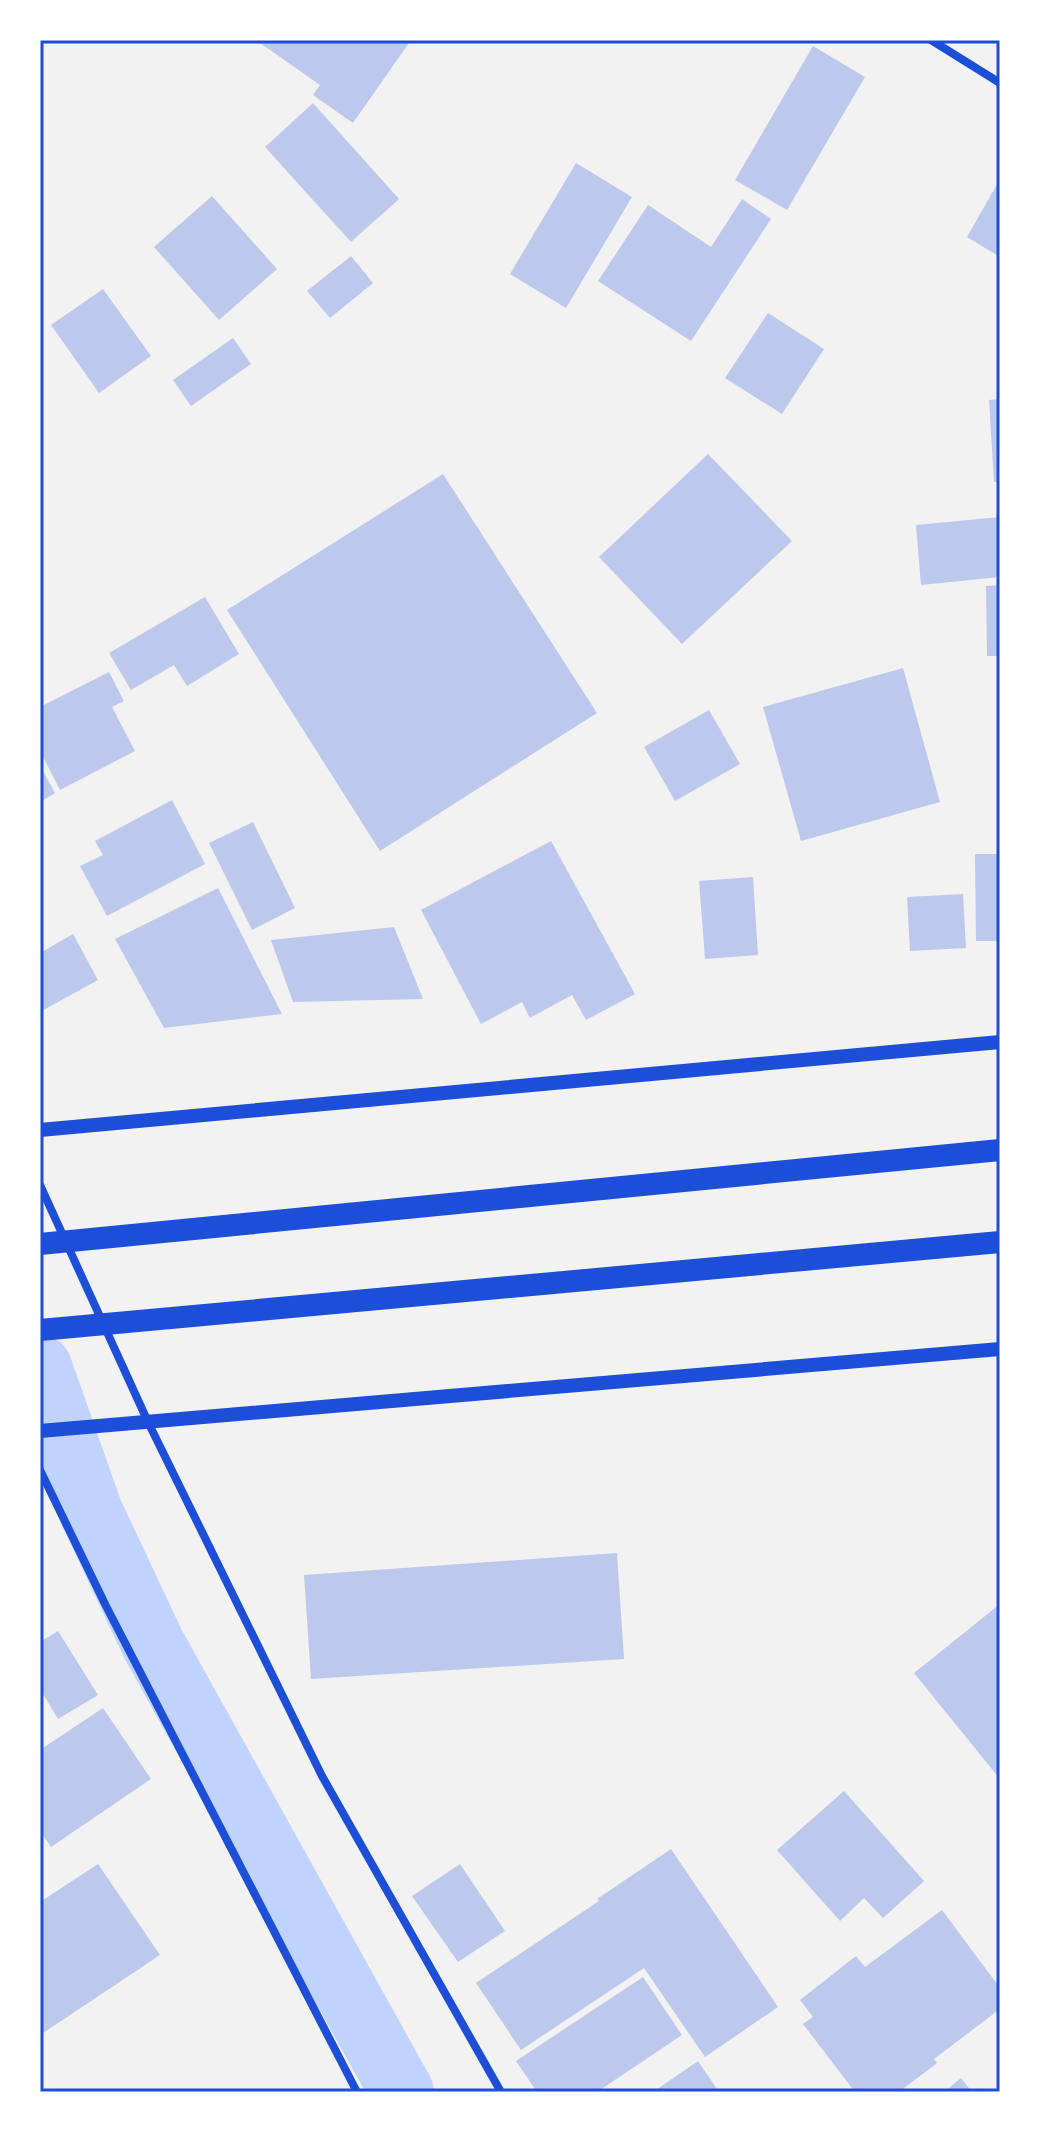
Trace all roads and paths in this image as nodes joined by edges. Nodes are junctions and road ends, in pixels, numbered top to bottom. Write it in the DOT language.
graph roads {
  1 [pos="931,40"];
  2 [pos="1000,83"];
  3 [pos="1000,1042"];
  4 [pos="40,1130"];
  5 [pos="1000,1150"];
  6 [pos="40,1185"];
  7 [pos="65,1242"];
  8 [pos="1000,1242"];
  9 [pos="40,1244"];
  10 [pos="103,1325"];
  11 [pos="40,1330"];
  12 [pos="1000,1349"];
  13 [pos="148,1422"];
  14 [pos="40,1431"];
  15 [pos="40,1470"];
  16 [pos="357,2092"];
  17 [pos="501,2092"];
  1 -- 2 [label="street"];
  3 -- 4 [label="street"];
  5 -- 7 [label="highway"];
  6 -- 7 [label="street"];
  7 -- 9 [label="highway"];
  7 -- 10 [label="street"];
  8 -- 10 [label="highway"];
  10 -- 11 [label="highway"];
  10 -- 13 [label="street"];
  12 -- 13 [label="street"];
  13 -- 14 [label="street"];
  13 -- 17 [label="street"];
  15 -- 16 [label="street"];
}
